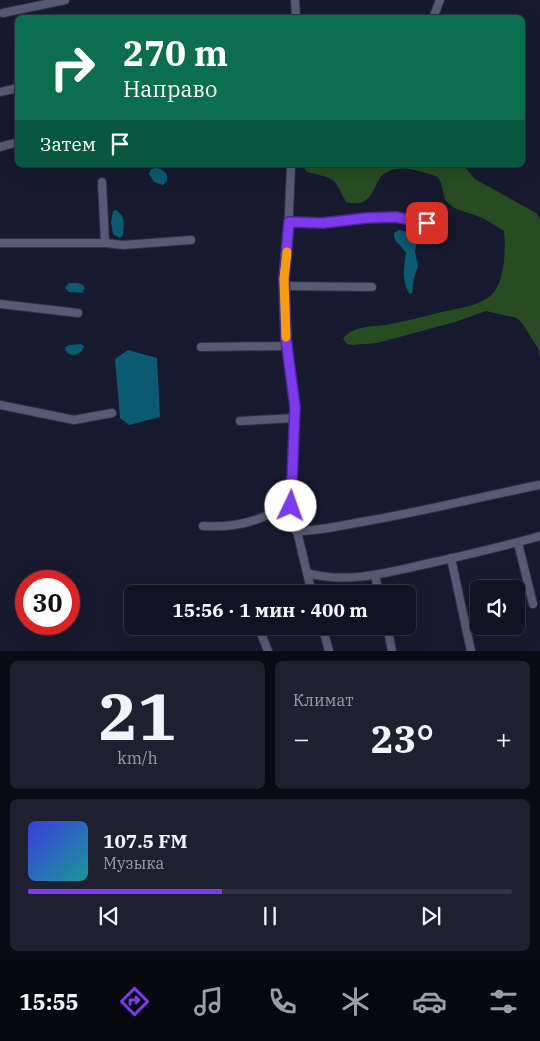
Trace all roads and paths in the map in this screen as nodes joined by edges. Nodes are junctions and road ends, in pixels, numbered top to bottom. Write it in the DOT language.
graph roads {
  1 [pos="65,0"];
  2 [pos="296,0"];
  3 [pos="440,0"];
  4 [pos="2,13"];
  5 [pos="296,15"];
  6 [pos="434,15"];
  7 [pos="15,89"];
  8 [pos="0,92"];
  9 [pos="15,143"];
  10 [pos="0,147"];
  11 [pos="291,167"];
  12 [pos="102,182"];
  13 [pos="289,222"];
  14 [pos="436,225"];
  15 [pos="191,240"];
  16 [pos="0,243"];
  17 [pos="105,243"];
  18 [pos="284,286"];
  19 [pos="372,287"];
  20 [pos="0,304"];
  21 [pos="78,313"];
  22 [pos="288,346"];
  23 [pos="201,347"];
  24 [pos="0,405"];
  25 [pos="112,413"];
  26 [pos="294,418"];
  27 [pos="240,421"];
  28 [pos="539,485"];
  29 [pos="291,506"];
  30 [pos="203,526"];
  31 [pos="296,531"];
  32 [pos="540,536"];
  33 [pos="518,543"];
  34 [pos="451,558"];
  35 [pos="307,573"];
  36 [pos="375,575"];
  37 [pos="310,585"];
  38 [pos="377,585"];
  39 [pos="533,604"];
  40 [pos="262,635"];
  41 [pos="325,635"];
  42 [pos="388,635"];
  43 [pos="268,651"];
  44 [pos="329,651"];
  45 [pos="392,651"];
  46 [pos="471,651"];
  1 -- 4 [label="street"];
  2 -- 5 [label="street"];
  3 -- 6 [label="street"];
  7 -- 8 [label="street"];
  9 -- 10 [label="street"];
  11 -- 13 [label="street"];
  12 -- 17 [label="street"];
  13 -- 14 [label="street"];
  13 -- 18 [label="street"];
  15 -- 17 [label="street"];
  16 -- 17 [label="street"];
  18 -- 19 [label="street"];
  18 -- 22 [label="street"];
  20 -- 21 [label="street"];
  22 -- 23 [label="street"];
  22 -- 26 [label="street"];
  24 -- 25 [label="street"];
  26 -- 27 [label="street"];
  26 -- 29 [label="street"];
  28 -- 31 [label="street"];
  29 -- 30 [label="street"];
  29 -- 31 [label="street"];
  31 -- 35 [label="street"];
  32 -- 33 [label="street"];
  33 -- 34 [label="street"];
  33 -- 39 [label="street"];
  34 -- 36 [label="street"];
  34 -- 46 [label="street"];
  35 -- 36 [label="street"];
  35 -- 37 [label="street"];
  36 -- 38 [label="street"];
  40 -- 43 [label="street"];
  41 -- 44 [label="street"];
  42 -- 45 [label="street"];
}
